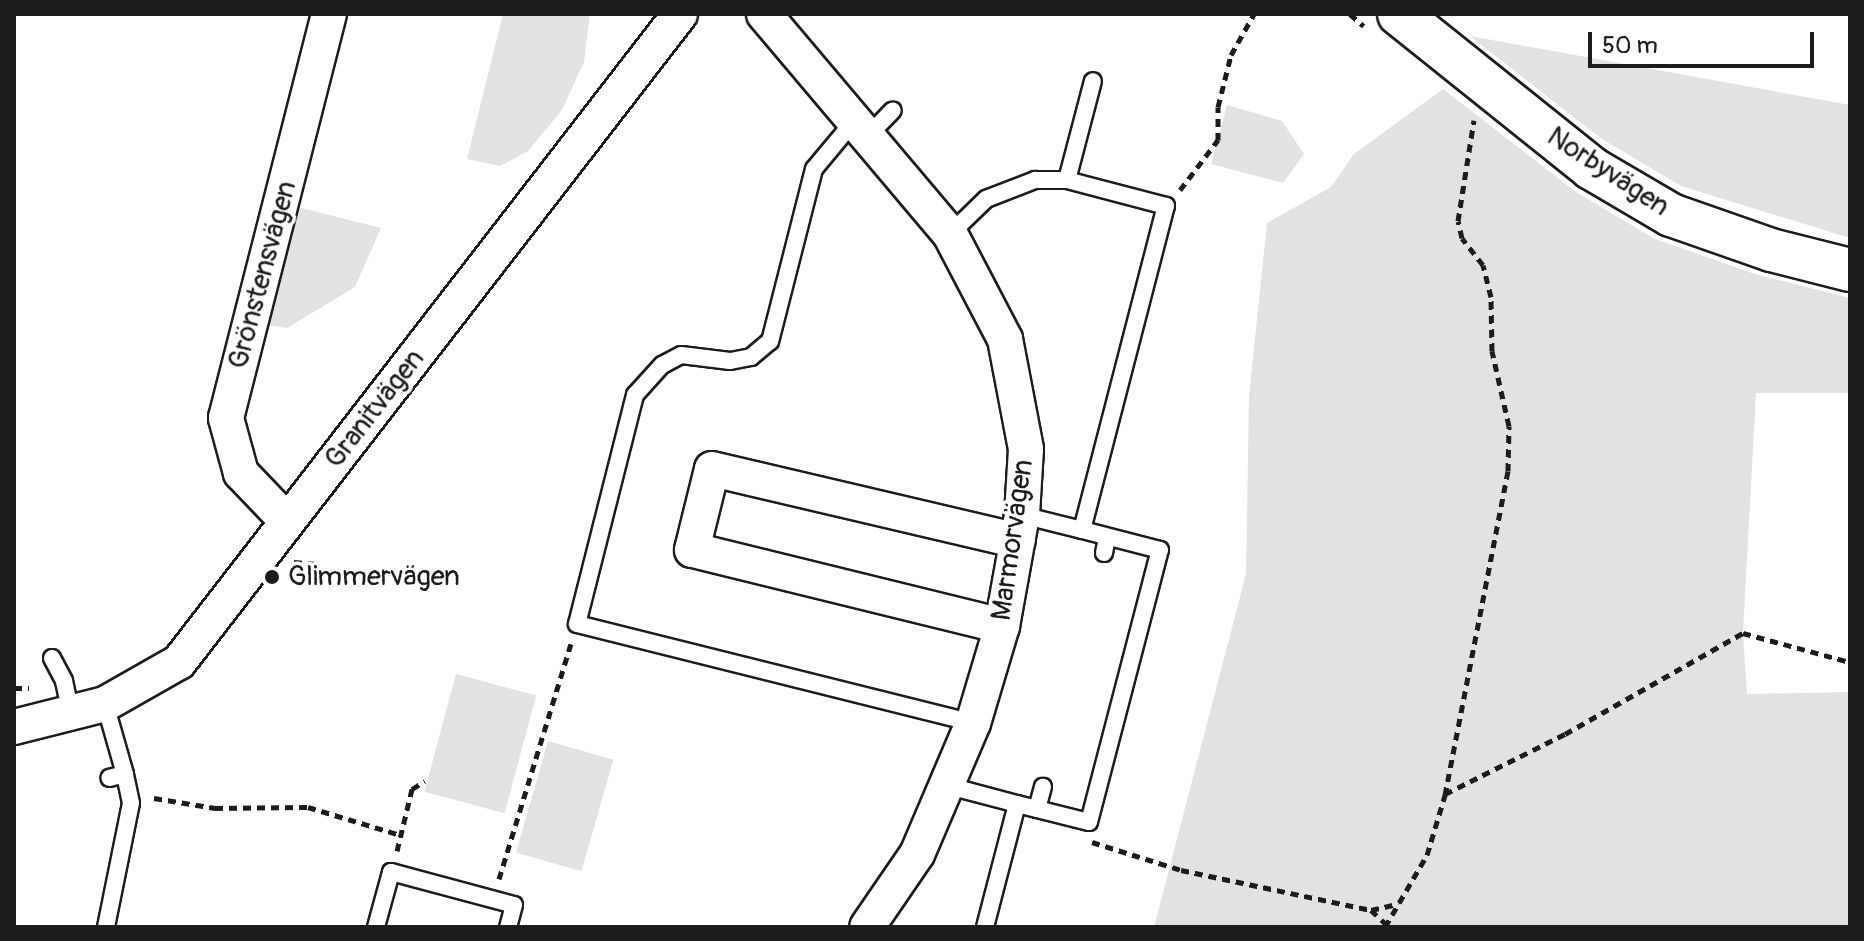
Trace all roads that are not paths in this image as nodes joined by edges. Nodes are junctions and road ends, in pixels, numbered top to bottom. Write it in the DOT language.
graph roads {
  1 [pos="329,14"];
  2 [pos="680,14"];
  3 [pos="764,14"];
  4 [pos="1399,14"];
  5 [pos="1093,81"];
  6 [pos="893,110"];
  7 [pos="860,129"];
  8 [pos="1067,180"];
  9 [pos="950,234"];
  10 [pos="1850,270"];
  11 [pos="285,519"];
  12 [pos="1020,528"];
  13 [pos="1082,530"];
  14 [pos="1002,626"];
  15 [pos="52,658"];
  16 [pos="105,704"];
  17 [pos="71,713"];
  18 [pos="973,723"];
  19 [pos="14,727"];
  20 [pos="949,786"];
  21 [pos="1043,787"];
  22 [pos="1017,804"];
  23 [pos="1037,809"];
  24 [pos="106,927"];
  25 [pos="376,927"];
  26 [pos="508,927"];
  27 [pos="867,927"];
  28 [pos="985,927"];
  1 -- 11 [label="street, Grönstensvägen"];
  2 -- 11 [label="street, Granitvägen"];
  3 -- 7 [label="street, Marmorvägen"];
  4 -- 10 [label="street, Norbyvägen"];
  5 -- 8 [label="lane"];
  6 -- 7 [label="lane"];
  7 -- 9 [label="street, Marmorvägen"];
  7 -- 18 [label="lane"];
  8 -- 9 [label="lane"];
  8 -- 13 [label="lane"];
  9 -- 12 [label="street, Marmorvägen"];
  11 -- 16 [label="street, Granitvägen"];
  12 -- 13 [label="lane"];
  12 -- 14 [label="street, Marmorvägen"];
  12 -- 14 [label="street"];
  13 -- 23 [label="lane"];
  14 -- 18 [label="street, Marmorvägen"];
  15 -- 17 [label="lane"];
  16 -- 17 [label="street, Granitvägen"];
  16 -- 24 [label="lane"];
  17 -- 19 [label="street, Granitvägen"];
  18 -- 20 [label="street, Marmorvägen"];
  20 -- 22 [label="lane"];
  20 -- 27 [label="street, Marmorvägen"];
  21 -- 23 [label="lane"];
  22 -- 23 [label="lane"];
  22 -- 28 [label="lane"];
  25 -- 26 [label="lane"];
}
